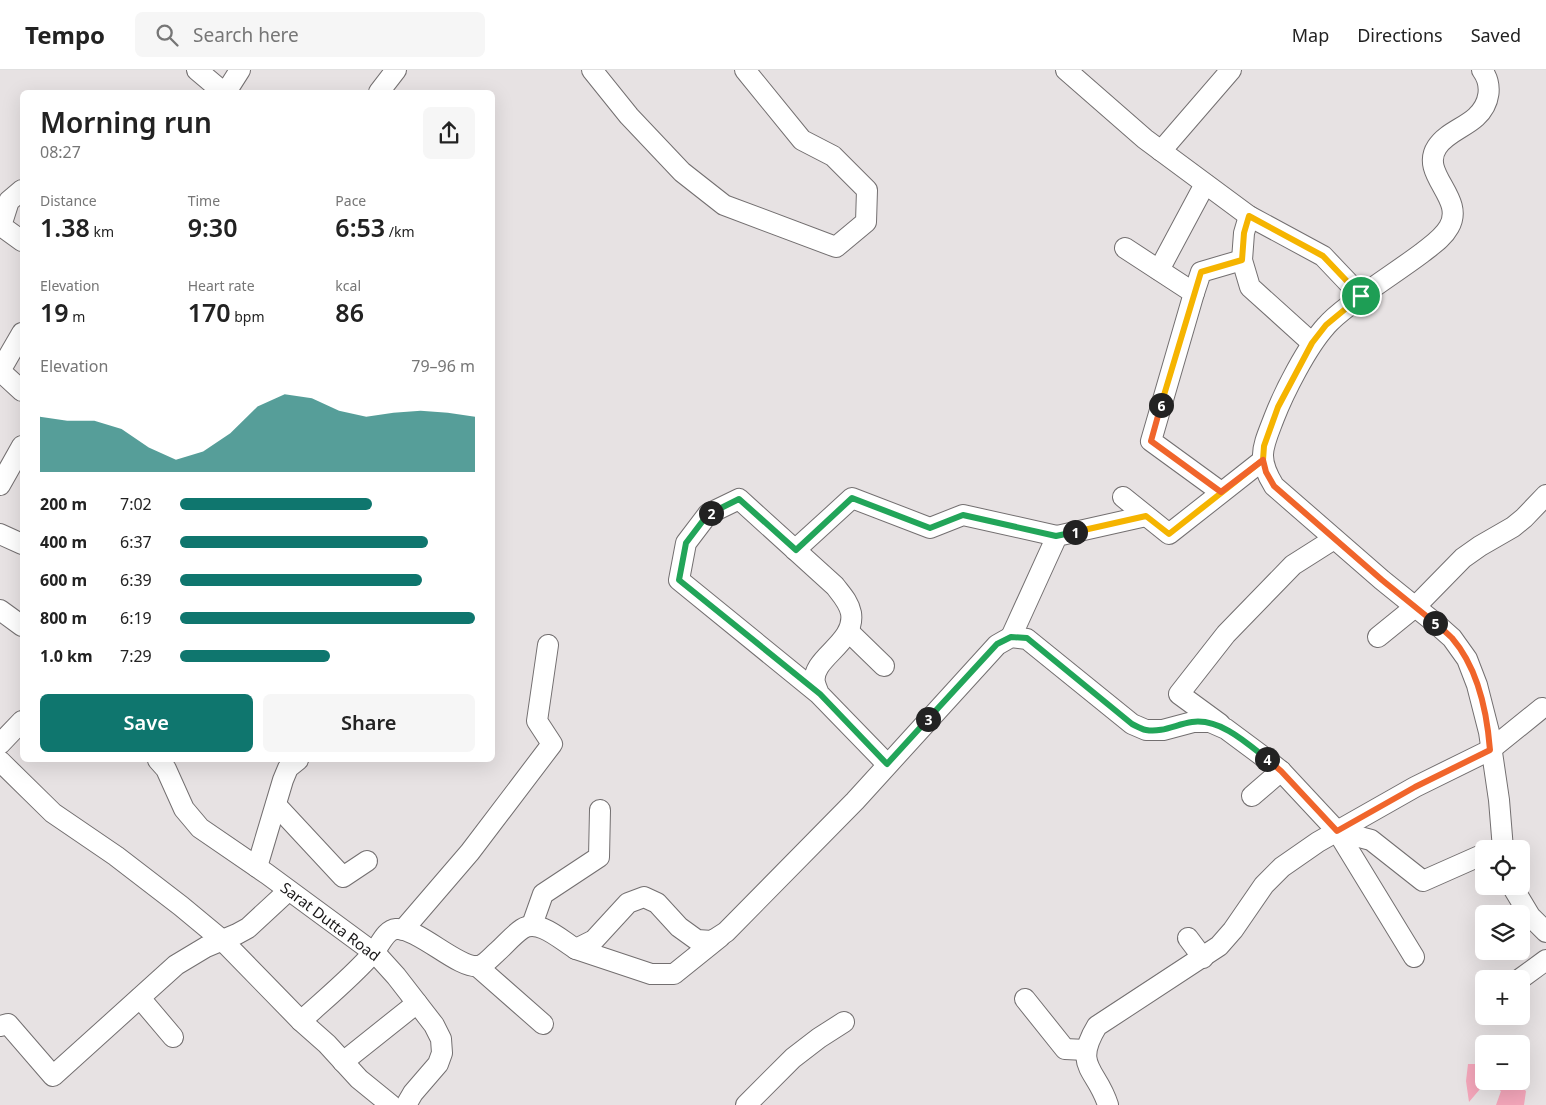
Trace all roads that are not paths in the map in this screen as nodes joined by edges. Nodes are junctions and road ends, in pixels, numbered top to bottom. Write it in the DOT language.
graph roads {
  1 [pos="197,70"];
  2 [pos="240,70"];
  3 [pos="396,70"];
  4 [pos="592,70"];
  5 [pos="745,70"];
  6 [pos="1066,70"];
  7 [pos="1231,70"];
  8 [pos="1482,70"];
  9 [pos="222,90"];
  10 [pos="226,90"];
  11 [pos="381,90"];
  12 [pos="1161,151"];
  13 [pos="1205,184"];
  14 [pos="20,192"];
  15 [pos="1249,216"];
  16 [pos="20,240"];
  17 [pos="1125,248"];
  18 [pos="1242,260"];
  19 [pos="1159,270"];
  20 [pos="1194,292"];
  21 [pos="1361,296"];
  22 [pos="20,336"];
  23 [pos="1312,343"];
  24 [pos="20,389"];
  25 [pos="20,450"];
  26 [pos="1263,460"];
  27 [pos="0,485"];
  28 [pos="1221,492"];
  29 [pos="1546,495"];
  30 [pos="1124,497"];
  31 [pos="1146,516"];
  32 [pos="1056,536"];
  33 [pos="1334,539"];
  34 [pos="796,550"];
  35 [pos="1415,606"];
  36 [pos="0,610"];
  37 [pos="20,625"];
  38 [pos="849,632"];
  39 [pos="1011,637"];
  40 [pos="1378,637"];
  41 [pos="548,645"];
  42 [pos="884,666"];
  43 [pos="820,694"];
  44 [pos="1542,708"];
  45 [pos="20,724"];
  46 [pos="1226,729"];
  47 [pos="0,744"];
  48 [pos="1490,750"];
  49 [pos="0,761"];
  50 [pos="160,762"];
  51 [pos="296,762"];
  52 [pos="887,764"];
  53 [pos="1281,771"];
  54 [pos="1252,796"];
  55 [pos="276,806"];
  56 [pos="600,810"];
  57 [pos="1337,831"];
  58 [pos="1500,840"];
  59 [pos="1475,858"];
  60 [pos="367,861"];
  61 [pos="257,867"];
  62 [pos="288,891"];
  63 [pos="1517,895"];
  64 [pos="532,925"];
  65 [pos="403,930"];
  66 [pos="726,932"];
  67 [pos="1546,932"];
  68 [pos="1188,938"];
  69 [pos="222,940"];
  70 [pos="576,949"];
  71 [pos="374,953"];
  72 [pos="1414,957"];
  73 [pos="1203,958"];
  74 [pos="1546,960"];
  75 [pos="477,966"];
  76 [pos="1530,972"];
  77 [pos="140,998"];
  78 [pos="1025,999"];
  79 [pos="417,1003"];
  80 [pos="301,1021"];
  81 [pos="844,1022"];
  82 [pos="543,1024"];
  83 [pos="0,1026"];
  84 [pos="173,1037"];
  85 [pos="1086,1050"];
  86 [pos="343,1062"];
  87 [pos="1109,1104"];
  88 [pos="391,1105"];
  89 [pos="406,1105"];
  90 [pos="746,1105"];
  1 -- 9 [label="street"];
  2 -- 10 [label="street"];
  3 -- 11 [label="street"];
  4 -- 5 [label="street"];
  6 -- 12 [label="street"];
  7 -- 12 [label="street"];
  8 -- 21 [label="street"];
  12 -- 13 [label="street"];
  13 -- 15 [label="street"];
  13 -- 19 [label="street"];
  14 -- 16 [label="street"];
  15 -- 18 [label="street"];
  15 -- 21 [label="street"];
  17 -- 19 [label="street"];
  18 -- 20 [label="street"];
  18 -- 23 [label="street"];
  19 -- 20 [label="street"];
  20 -- 28 [label="street"];
  21 -- 23 [label="street"];
  22 -- 24 [label="street"];
  23 -- 26 [label="street"];
  25 -- 27 [label="street"];
  26 -- 28 [label="street"];
  26 -- 33 [label="street"];
  28 -- 31 [label="street"];
  29 -- 35 [label="street"];
  30 -- 31 [label="street"];
  31 -- 32 [label="street"];
  32 -- 34 [label="street"];
  32 -- 39 [label="street"];
  33 -- 35 [label="street"];
  33 -- 46 [label="street"];
  34 -- 38 [label="street"];
  34 -- 43 [label="street"];
  35 -- 40 [label="street"];
  35 -- 48 [label="street"];
  36 -- 37 [label="street"];
  38 -- 42 [label="street"];
  38 -- 43 [label="street"];
  39 -- 46 [label="street"];
  39 -- 52 [label="street"];
  41 -- 65 [label="street"];
  43 -- 52 [label="street"];
  44 -- 48 [label="street"];
  45 -- 47 [label="street"];
  46 -- 53 [label="street"];
  48 -- 57 [label="street"];
  48 -- 58 [label="street"];
  49 -- 69 [label="street"];
  50 -- 61 [label="street, Sarat Dutta Road"];
  51 -- 55 [label="street"];
  52 -- 66 [label="street"];
  53 -- 54 [label="street"];
  53 -- 57 [label="street"];
  55 -- 60 [label="street"];
  55 -- 61 [label="street"];
  56 -- 64 [label="street"];
  57 -- 59 [label="street"];
  57 -- 72 [label="street"];
  57 -- 73 [label="street"];
  61 -- 62 [label="street, Sarat Dutta Road"];
  62 -- 69 [label="street"];
  62 -- 71 [label="street, Sarat Dutta Road"];
  63 -- 67 [label="street"];
  64 -- 70 [label="street"];
  64 -- 75 [label="street"];
  65 -- 71 [label="street"];
  65 -- 75 [label="street"];
  66 -- 70 [label="street"];
  66 -- 70 [label="street"];
  68 -- 73 [label="street"];
  69 -- 77 [label="street"];
  69 -- 80 [label="street"];
  71 -- 79 [label="street, Sarat Dutta Road"];
  71 -- 80 [label="street"];
  73 -- 85 [label="street"];
  74 -- 76 [label="street"];
  75 -- 82 [label="street"];
  77 -- 83 [label="street"];
  77 -- 84 [label="street"];
  78 -- 85 [label="street"];
  79 -- 86 [label="street"];
  79 -- 89 [label="street, Sarat Dutta Road"];
  80 -- 86 [label="street"];
  81 -- 90 [label="street"];
  85 -- 87 [label="street"];
  86 -- 88 [label="street"];
}
